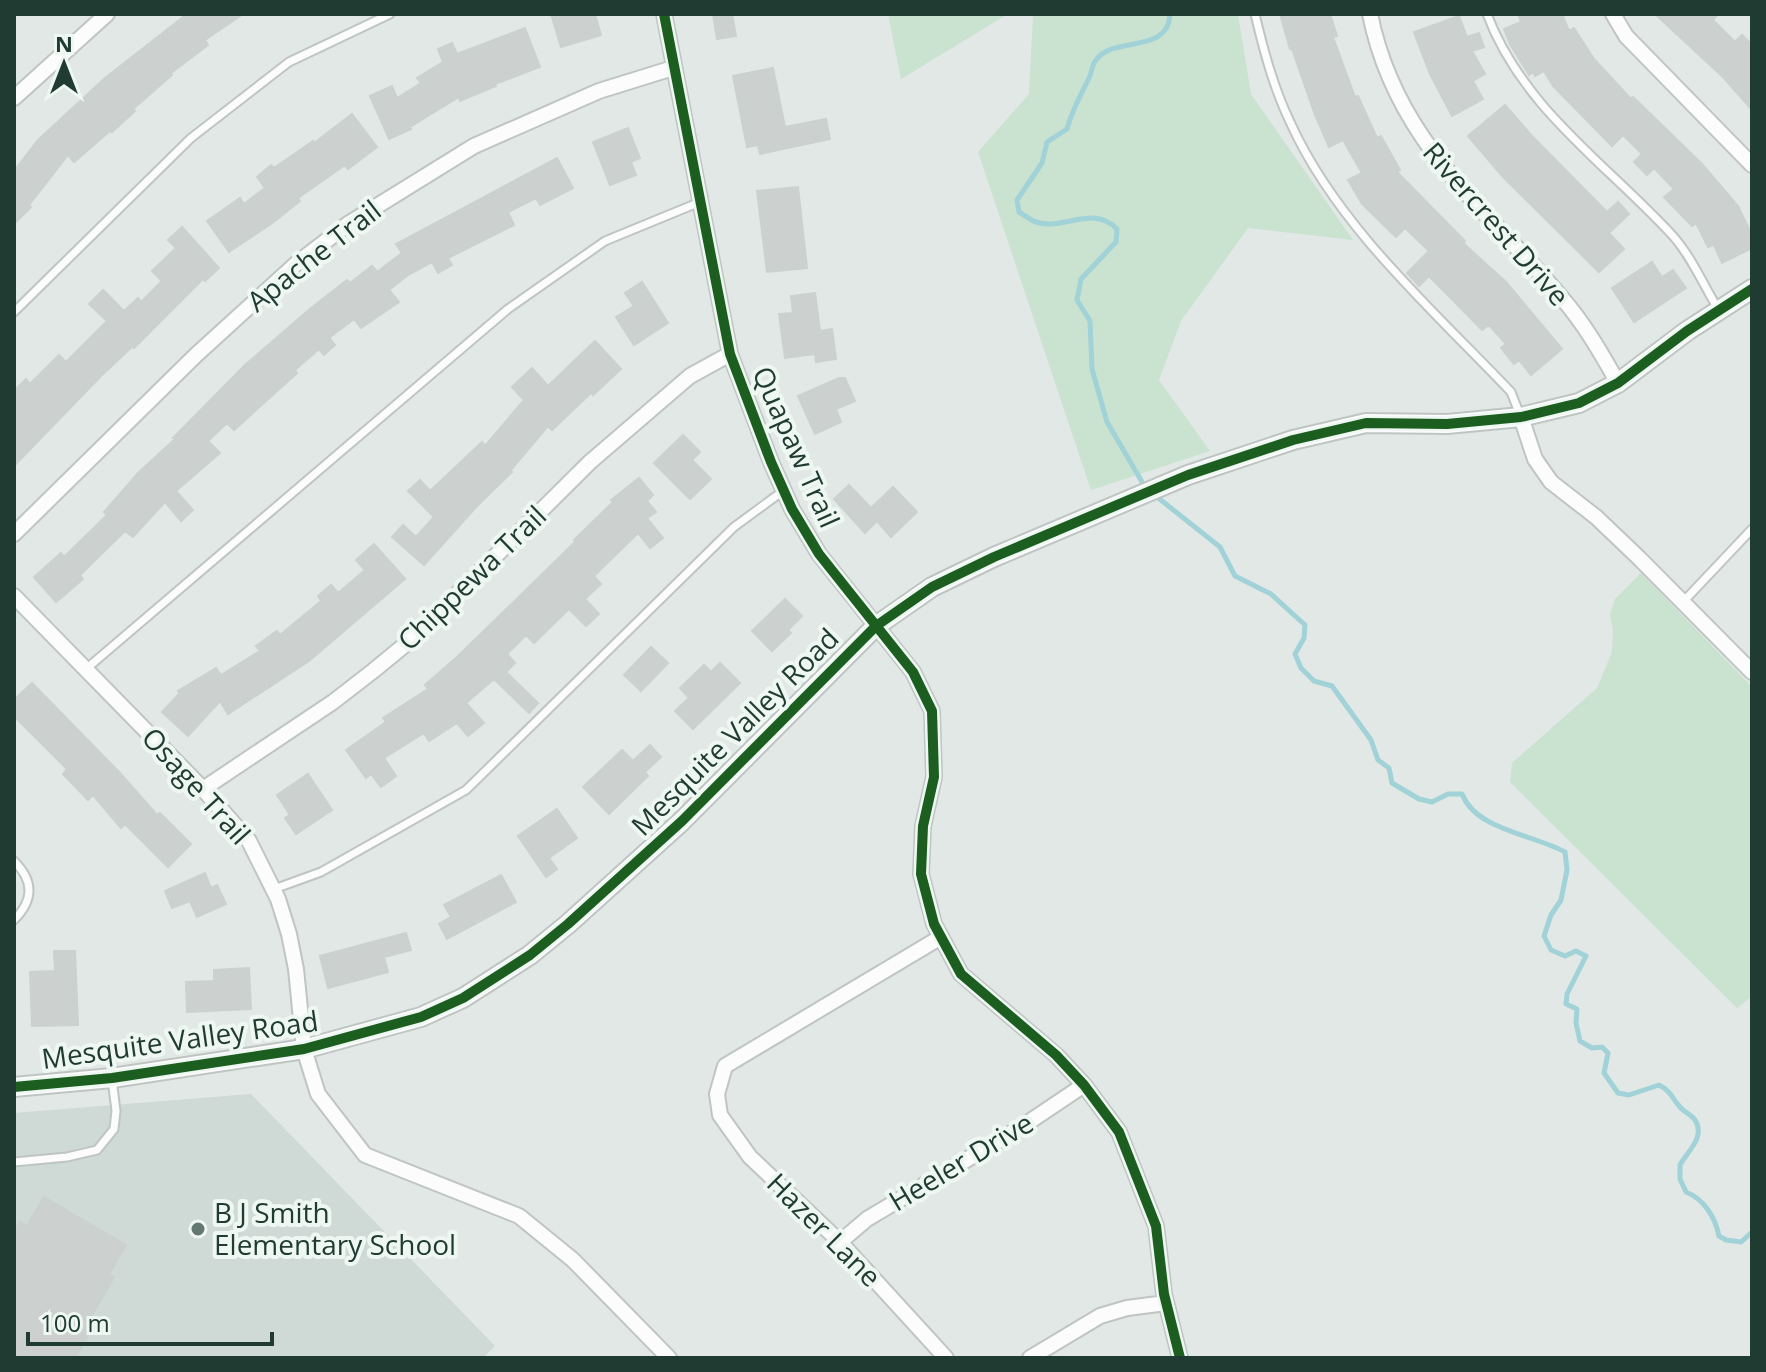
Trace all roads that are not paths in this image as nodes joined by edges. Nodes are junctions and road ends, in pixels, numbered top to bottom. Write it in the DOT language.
graph roads {
  1 [pos="107,14"];
  2 [pos="390,14"];
  3 [pos="664,14"];
  4 [pos="1255,14"];
  5 [pos="1370,14"];
  6 [pos="1487,14"];
  7 [pos="1613,14"];
  8 [pos="673,68"];
  9 [pos="14,98"];
  10 [pos="1751,161"];
  11 [pos="700,202"];
  12 [pos="1752,289"];
  13 [pos="1718,309"];
  14 [pos="14,312"];
  15 [pos="730,354"];
  16 [pos="1618,383"];
  17 [pos="1521,417"];
  18 [pos="783,490"];
  19 [pos="1752,529"];
  20 [pos="14,534"];
  21 [pos="14,596"];
  22 [pos="1683,602"];
  23 [pos="876,626"];
  24 [pos="86,669"];
  25 [pos="1752,672"];
  26 [pos="203,789"];
  27 [pos="14,861"];
  28 [pos="274,889"];
  29 [pos="14,920"];
  30 [pos="941,937"];
  31 [pos="304,1049"];
  32 [pos="112,1078"];
  33 [pos="1084,1085"];
  34 [pos="14,1087"];
  35 [pos="14,1162"];
  36 [pos="840,1242"];
  37 [pos="1166,1303"];
  38 [pos="669,1358"];
  39 [pos="946,1358"];
  40 [pos="1030,1358"];
  41 [pos="1180,1358"];
  1 -- 9 [label="street"];
  2 -- 14 [label="lane"];
  3 -- 8 [label="street, Quapaw Trail"];
  4 -- 17 [label="lane"];
  5 -- 16 [label="street, Rivercrest Drive"];
  6 -- 13 [label="lane"];
  7 -- 10 [label="street"];
  8 -- 11 [label="street, Quapaw Trail"];
  8 -- 20 [label="street, Apache Trail"];
  11 -- 15 [label="street, Quapaw Trail"];
  11 -- 24 [label="lane"];
  12 -- 13 [label="street, Mesquite Valley Road"];
  13 -- 16 [label="street, Mesquite Valley Road"];
  15 -- 18 [label="street, Quapaw Trail"];
  15 -- 26 [label="street, Chippewa Trail"];
  16 -- 17 [label="street, Mesquite Valley Road"];
  17 -- 22 [label="street"];
  17 -- 23 [label="street, Mesquite Valley Road"];
  18 -- 23 [label="street, Quapaw Trail"];
  18 -- 28 [label="lane"];
  19 -- 22 [label="lane"];
  21 -- 24 [label="street, Osage Trail"];
  22 -- 25 [label="street"];
  23 -- 30 [label="street, Quapaw Trail"];
  23 -- 31 [label="street, Mesquite Valley Road"];
  24 -- 26 [label="street, Osage Trail"];
  26 -- 28 [label="street, Osage Trail"];
  27 -- 29 [label="lane"];
  28 -- 31 [label="street, Osage Trail"];
  30 -- 33 [label="street, Quapaw Trail"];
  30 -- 36 [label="street, Hazer Lane"];
  31 -- 32 [label="street, Mesquite Valley Road"];
  31 -- 38 [label="street, Osage Trail"];
  32 -- 34 [label="street, Mesquite Valley Road"];
  32 -- 35 [label="lane"];
  33 -- 36 [label="street, Heeler Drive"];
  33 -- 37 [label="street, Quapaw Trail"];
  36 -- 39 [label="street, Hazer Lane"];
  37 -- 40 [label="street"];
  37 -- 41 [label="street, Quapaw Trail"];
}
